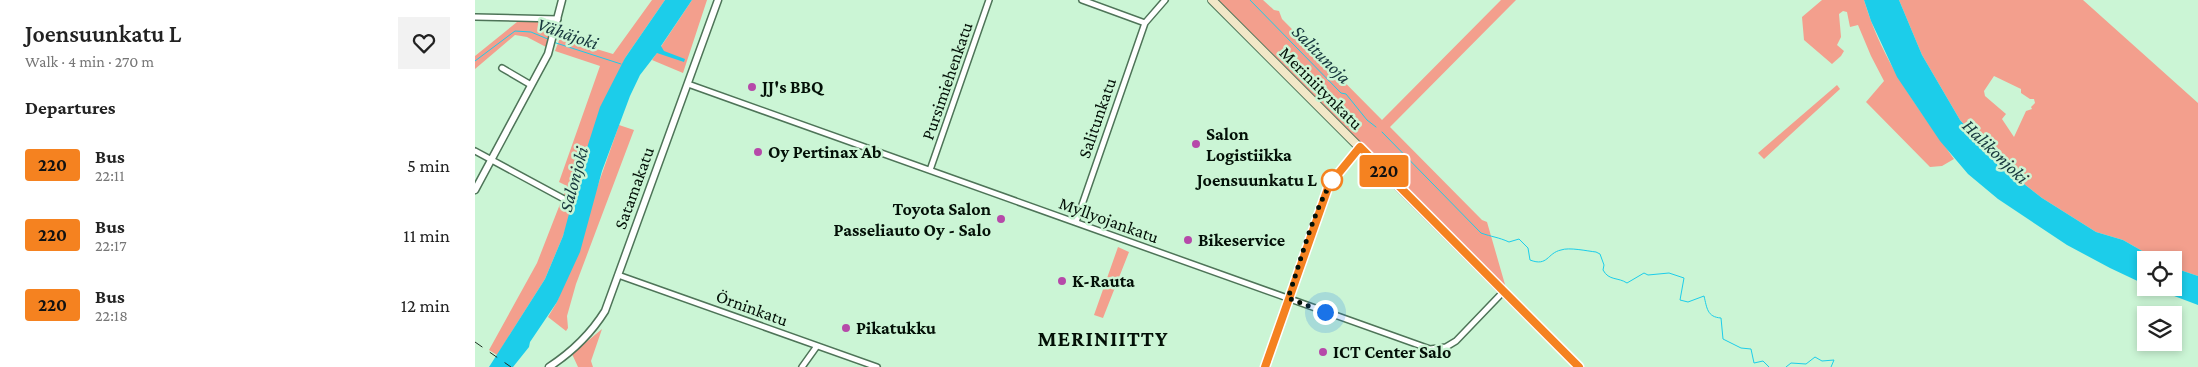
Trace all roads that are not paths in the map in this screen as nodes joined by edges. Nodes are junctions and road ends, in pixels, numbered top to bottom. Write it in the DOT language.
graph roads {
  1 [pos="562,0"];
  2 [pos="718,0"];
  3 [pos="989,0"];
  4 [pos="1082,0"];
  5 [pos="1165,0"];
  6 [pos="1212,0"];
  7 [pos="475,17"];
  8 [pos="558,20"];
  9 [pos="1145,23"];
  10 [pos="502,68"];
  11 [pos="688,84"];
  12 [pos="531,85"];
  13 [pos="1360,147"];
  14 [pos="475,151"];
  15 [pos="491,160"];
  16 [pos="930,170"];
  17 [pos="475,190"];
  18 [pos="564,200"];
  19 [pos="1076,222"];
  20 [pos="618,275"];
  21 [pos="1504,291"];
  22 [pos="1288,298"];
  23 [pos="817,346"];
  24 [pos="549,367"];
  25 [pos="802,367"];
  26 [pos="877,367"];
  27 [pos="1265,367"];
  28 [pos="1579,367"];
  1 -- 8 [label="street"];
  2 -- 11 [label="street, Satamakatu"];
  3 -- 16 [label="street, Pursimiehenkatu"];
  4 -- 9 [label="street"];
  5 -- 9 [label="street"];
  6 -- 13 [label="main road, Meriniitynkatu"];
  7 -- 8 [label="street"];
  8 -- 12 [label="street"];
  9 -- 19 [label="street, Salitunkatu"];
  10 -- 12 [label="street"];
  11 -- 16 [label="street, Myllyojankatu"];
  11 -- 20 [label="street, Satamakatu"];
  12 -- 15 [label="street"];
  13 -- 21 [label="main road, Meriniitynkatu"];
  13 -- 22 [label="street"];
  14 -- 15 [label="street"];
  15 -- 17 [label="street"];
  15 -- 18 [label="street"];
  16 -- 19 [label="street, Myllyojankatu"];
  19 -- 22 [label="street, Myllyojankatu"];
  20 -- 23 [label="street, Örninkatu"];
  20 -- 24 [label="street, Satamakatu"];
  21 -- 22 [label="street, Myllyojankatu"];
  21 -- 28 [label="main road, Meriniitynkatu"];
  22 -- 27 [label="street"];
  23 -- 25 [label="street"];
  23 -- 26 [label="street, Örninkatu"];
}
